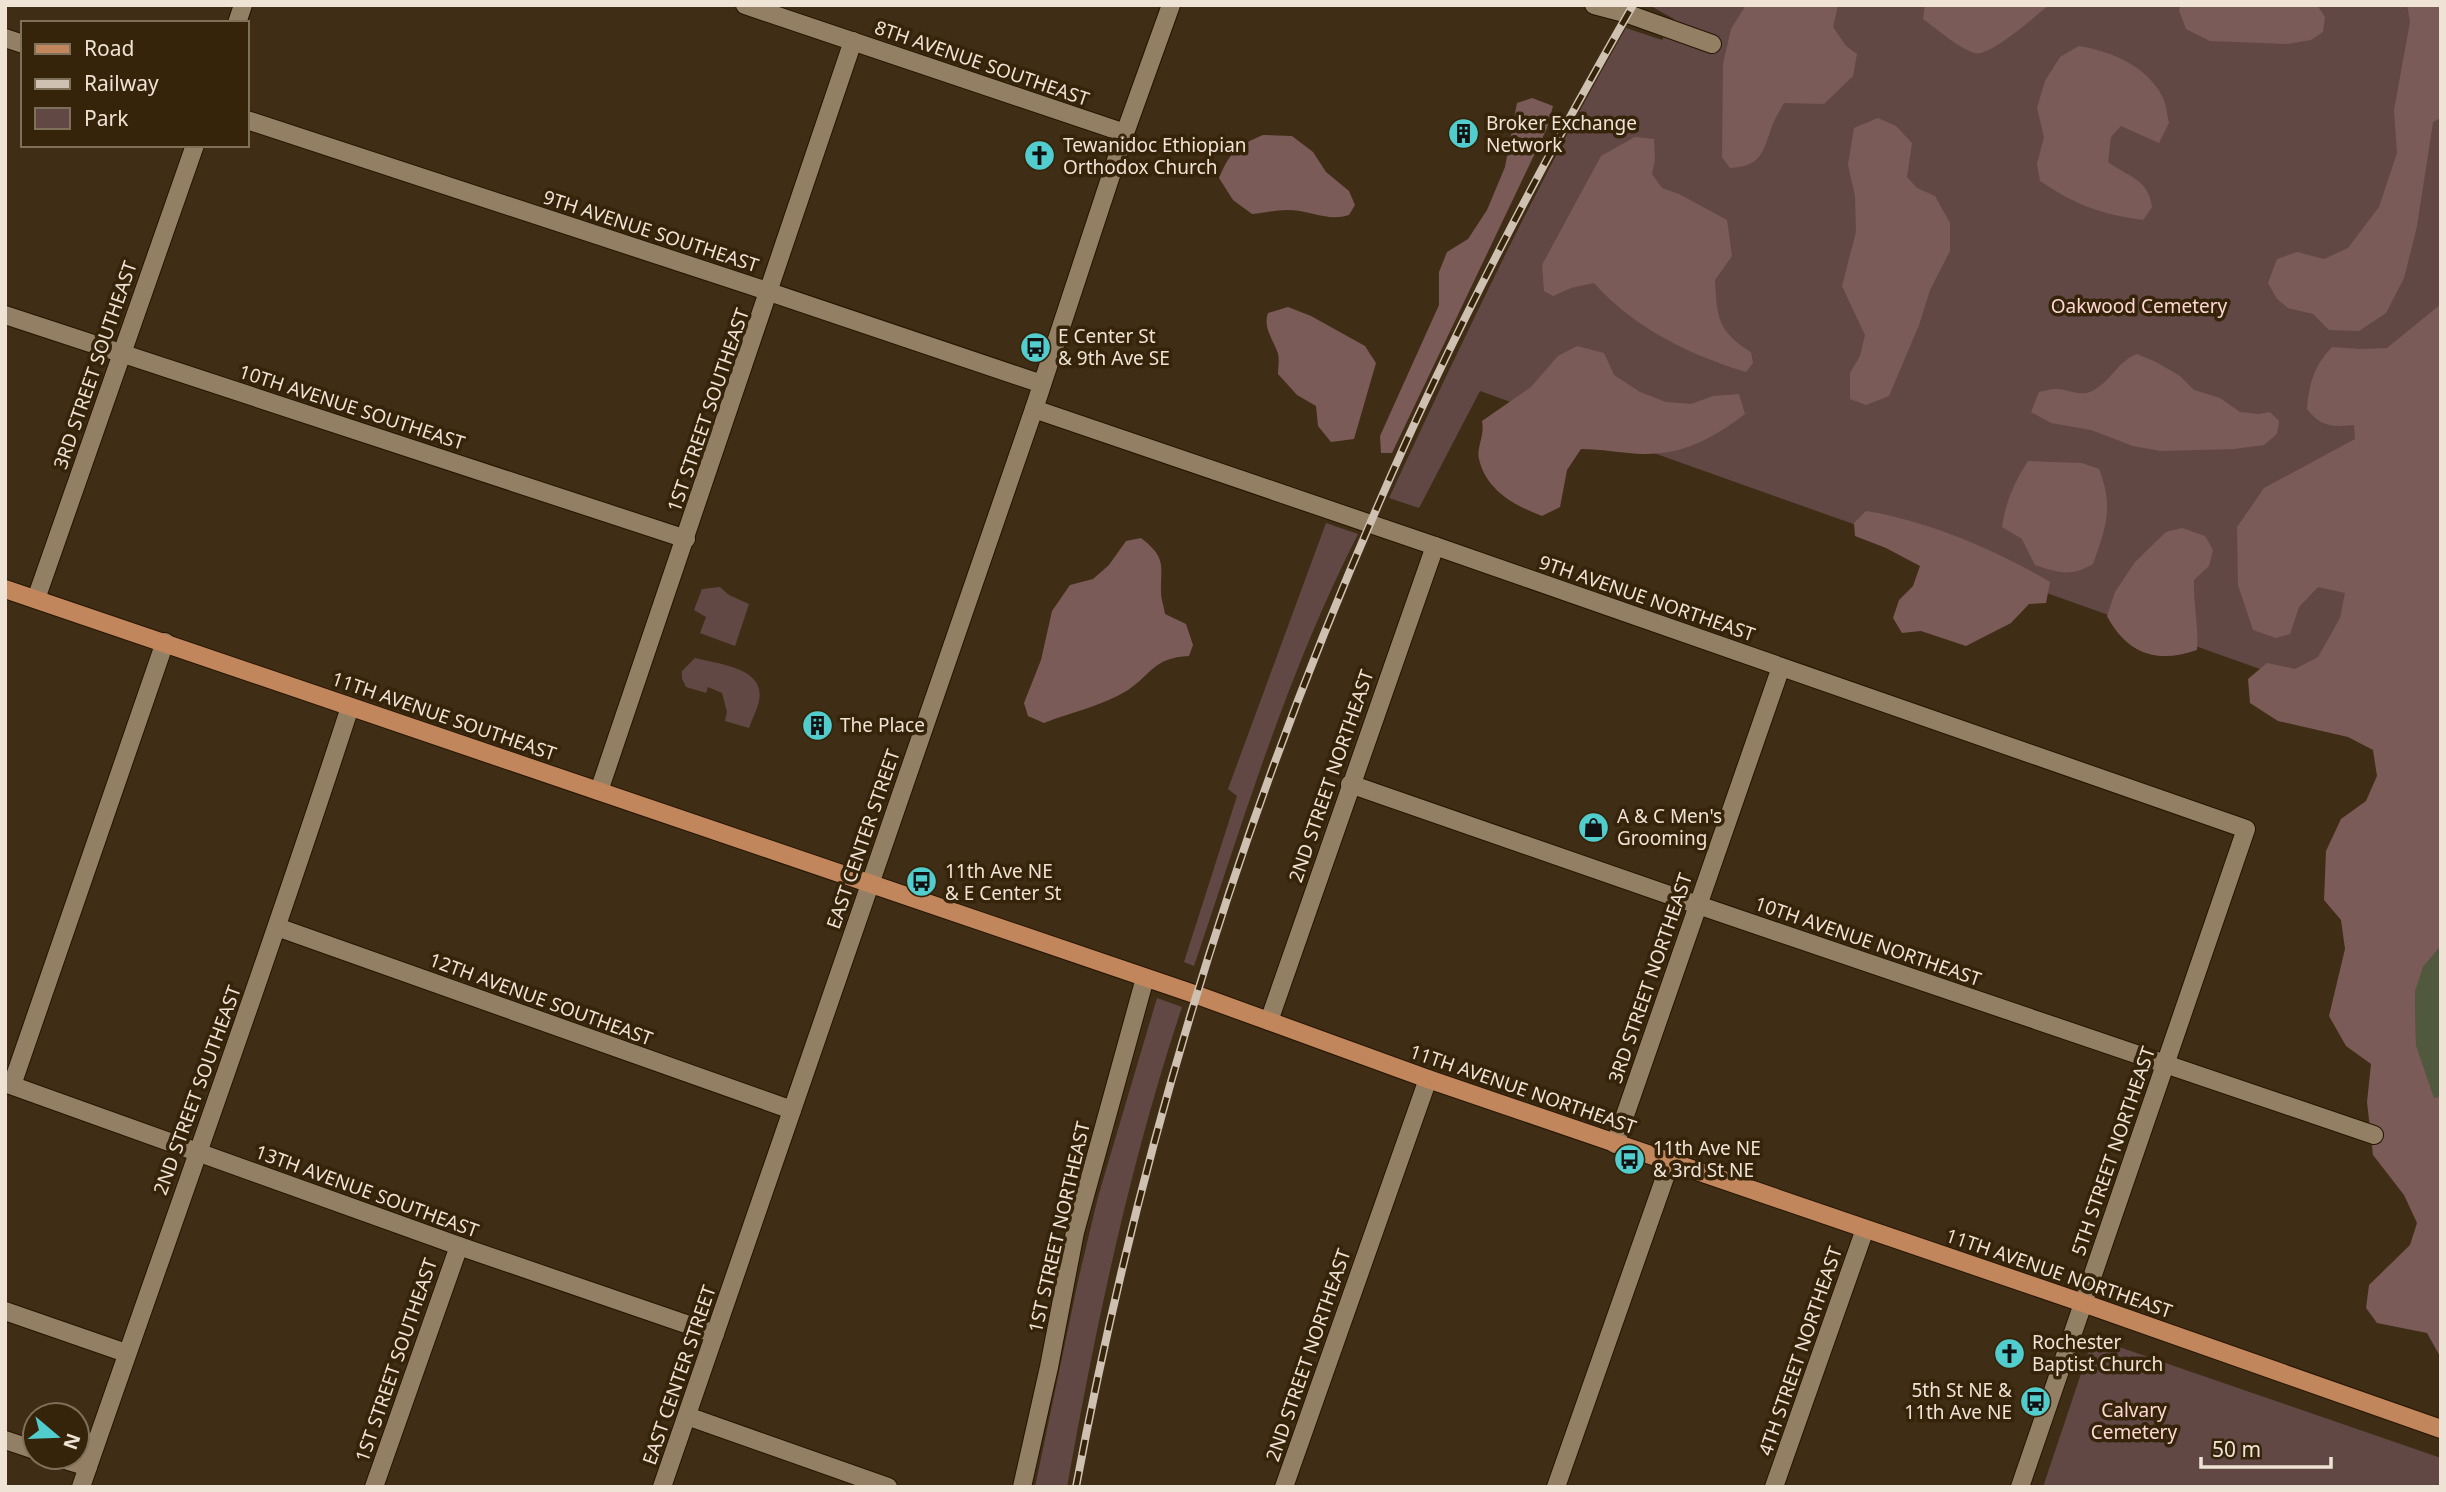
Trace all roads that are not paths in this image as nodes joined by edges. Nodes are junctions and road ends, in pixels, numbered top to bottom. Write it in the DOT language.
graph roads {
  1 [pos="745,5"];
  2 [pos="1171,5"];
  3 [pos="1594,5"];
  4 [pos="853,41"];
  5 [pos="1712,44"];
  6 [pos="248,120"];
  7 [pos="1125,133"];
  8 [pos="194,147"];
  9 [pos="770,292"];
  10 [pos="5,314"];
  11 [pos="122,353"];
  12 [pos="1042,384"];
  13 [pos="1034,409"];
  14 [pos="686,539"];
  15 [pos="1435,546"];
  16 [pos="5,589"];
  17 [pos="36,599"];
  18 [pos="164,642"];
  19 [pos="1780,667"];
  20 [pos="350,707"];
  21 [pos="1350,784"];
  22 [pos="599,791"];
  23 [pos="2246,830"];
  24 [pos="869,883"];
  25 [pos="1698,905"];
  26 [pos="277,927"];
  27 [pos="1145,978"];
  28 [pos="1269,1021"];
  29 [pos="2165,1064"];
  30 [pos="1428,1079"];
  31 [pos="9,1084"];
  32 [pos="792,1110"];
  33 [pos="2374,1135"];
  34 [pos="1615,1143"];
  35 [pos="197,1152"];
  36 [pos="1670,1163"];
  37 [pos="1865,1229"];
  38 [pos="458,1246"];
  39 [pos="2083,1303"];
  40 [pos="5,1311"];
  41 [pos="715,1334"];
  42 [pos="126,1353"];
  43 [pos="687,1416"];
  44 [pos="2438,1429"];
  45 [pos="91,1458"];
  46 [pos="374,1487"];
  47 [pos="662,1487"];
  48 [pos="888,1487"];
  49 [pos="1022,1487"];
  50 [pos="1284,1487"];
  51 [pos="1556,1487"];
  52 [pos="1774,1487"];
  53 [pos="2020,1487"];
  1 -- 4 [label="street, 8TH AVENUE SOUTHEAST"];
  2 -- 7 [label="street, EAST CENTER STREET"];
  3 -- 5 [label="street"];
  4 -- 7 [label="street, 8TH AVENUE SOUTHEAST"];
  4 -- 9 [label="street, 1ST STREET SOUTHEAST"];
  6 -- 9 [label="street, 9TH AVENUE SOUTHEAST"];
  7 -- 12 [label="street, EAST CENTER STREET"];
  8 -- 11 [label="street, 3RD STREET SOUTHEAST"];
  9 -- 12 [label="street, 9TH AVENUE SOUTHEAST"];
  9 -- 14 [label="street, 1ST STREET SOUTHEAST"];
  10 -- 11 [label="street, 10TH AVENUE SOUTHEAST"];
  11 -- 14 [label="street, 10TH AVENUE SOUTHEAST"];
  11 -- 17 [label="street, 3RD STREET SOUTHEAST"];
  12 -- 13 [label="street, EAST CENTER STREET"];
  13 -- 15 [label="street, 9TH AVENUE NORTHEAST"];
  13 -- 24 [label="street, EAST CENTER STREET"];
  14 -- 22 [label="street, 1ST STREET SOUTHEAST"];
  15 -- 19 [label="street, 9TH AVENUE NORTHEAST"];
  15 -- 21 [label="street, 2ND STREET NORTHEAST"];
  16 -- 17 [label="main road, 11TH AVENUE SOUTHEAST"];
  17 -- 18 [label="main road, 11TH AVENUE SOUTHEAST"];
  18 -- 20 [label="main road, 11TH AVENUE SOUTHEAST"];
  18 -- 31 [label="street"];
  19 -- 23 [label="street, 9TH AVENUE NORTHEAST"];
  19 -- 25 [label="street, 3RD STREET NORTHEAST"];
  20 -- 22 [label="main road, 11TH AVENUE SOUTHEAST"];
  20 -- 26 [label="street, 2ND STREET SOUTHEAST"];
  21 -- 25 [label="street, 10TH AVENUE NORTHEAST"];
  21 -- 28 [label="street, 2ND STREET NORTHEAST"];
  22 -- 24 [label="main road, 11TH AVENUE SOUTHEAST"];
  23 -- 29 [label="street, 5TH STREET NORTHEAST"];
  24 -- 27 [label="main road, 11TH AVENUE NORTHEAST"];
  24 -- 32 [label="street, EAST CENTER STREET"];
  25 -- 29 [label="street, 10TH AVENUE NORTHEAST"];
  25 -- 34 [label="street, 3RD STREET NORTHEAST"];
  26 -- 32 [label="street, 12TH AVENUE SOUTHEAST"];
  26 -- 35 [label="street, 2ND STREET SOUTHEAST"];
  27 -- 28 [label="main road, 11TH AVENUE NORTHEAST"];
  27 -- 49 [label="street, 1ST STREET NORTHEAST"];
  28 -- 30 [label="main road, 11TH AVENUE NORTHEAST"];
  29 -- 33 [label="street, 10TH AVENUE NORTHEAST"];
  29 -- 39 [label="street, 5TH STREET NORTHEAST"];
  30 -- 34 [label="main road, 11TH AVENUE NORTHEAST"];
  30 -- 50 [label="street, 2ND STREET NORTHEAST"];
  31 -- 35 [label="street, 13TH AVENUE SOUTHEAST"];
  32 -- 41 [label="street, EAST CENTER STREET"];
  34 -- 36 [label="main road, 11TH AVENUE NORTHEAST"];
  35 -- 38 [label="street, 13TH AVENUE SOUTHEAST"];
  35 -- 42 [label="street, 2ND STREET SOUTHEAST"];
  36 -- 37 [label="main road, 11TH AVENUE NORTHEAST"];
  36 -- 51 [label="street"];
  37 -- 39 [label="main road, 11TH AVENUE NORTHEAST"];
  37 -- 52 [label="street, 4TH STREET NORTHEAST"];
  38 -- 41 [label="street, 13TH AVENUE SOUTHEAST"];
  38 -- 46 [label="street, 1ST STREET SOUTHEAST"];
  39 -- 44 [label="main road, 11TH AVENUE NORTHEAST"];
  39 -- 53 [label="street, 5TH STREET NORTHEAST"];
  40 -- 42 [label="street"];
  41 -- 43 [label="street, EAST CENTER STREET"];
  42 -- 45 [label="street, 2ND STREET SOUTHEAST"];
  43 -- 47 [label="street, EAST CENTER STREET"];
  43 -- 48 [label="street"];
}
